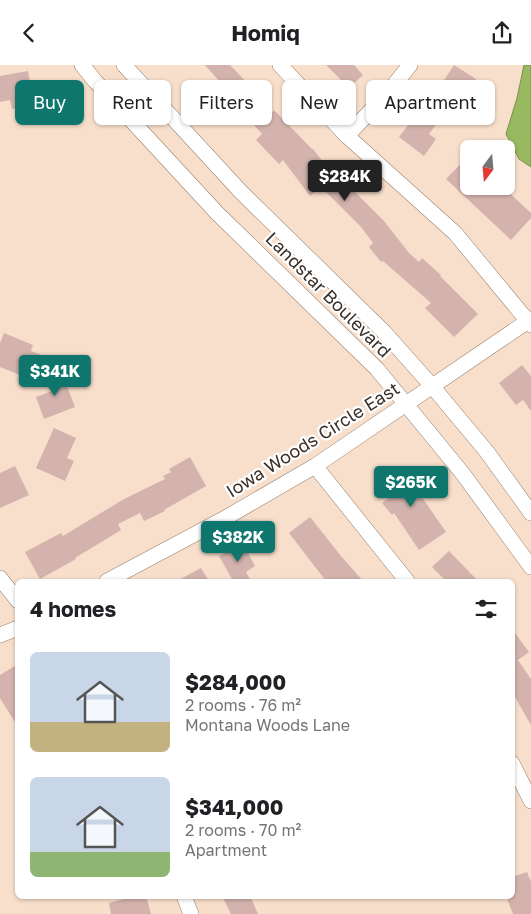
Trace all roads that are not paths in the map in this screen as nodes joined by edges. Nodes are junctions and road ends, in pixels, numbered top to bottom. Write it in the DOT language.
graph roads {
  1 [pos="82,65"];
  2 [pos="124,65"];
  3 [pos="280,65"];
  4 [pos="410,65"];
  5 [pos="347,136"];
  6 [pos="530,322"];
  7 [pos="432,386"];
  8 [pos="406,404"];
  9 [pos="314,466"];
  10 [pos="531,513"];
  11 [pos="531,567"];
  12 [pos="0,578"];
  13 [pos="111,579"];
  14 [pos="405,579"];
  15 [pos="15,597"];
  16 [pos="15,629"];
  17 [pos="0,635"];
  18 [pos="515,769"];
  19 [pos="531,801"];
  20 [pos="185,899"];
  21 [pos="191,914"];
  1 -- 8 [label="street, Landstar Boulevard"];
  2 -- 7 [label="street, Landstar Boulevard"];
  3 -- 5 [label="street"];
  4 -- 5 [label="street"];
  5 -- 6 [label="street"];
  6 -- 7 [label="street, Iowa Woods Circle East"];
  7 -- 8 [label="street, Iowa Woods Circle East"];
  7 -- 10 [label="street, Landstar Boulevard"];
  8 -- 9 [label="street, Iowa Woods Circle East"];
  8 -- 11 [label="street, Landstar Boulevard"];
  9 -- 13 [label="street, Iowa Woods Circle East"];
  9 -- 14 [label="street"];
  12 -- 15 [label="street"];
  16 -- 17 [label="street"];
  18 -- 19 [label="street"];
  20 -- 21 [label="street"];
}
